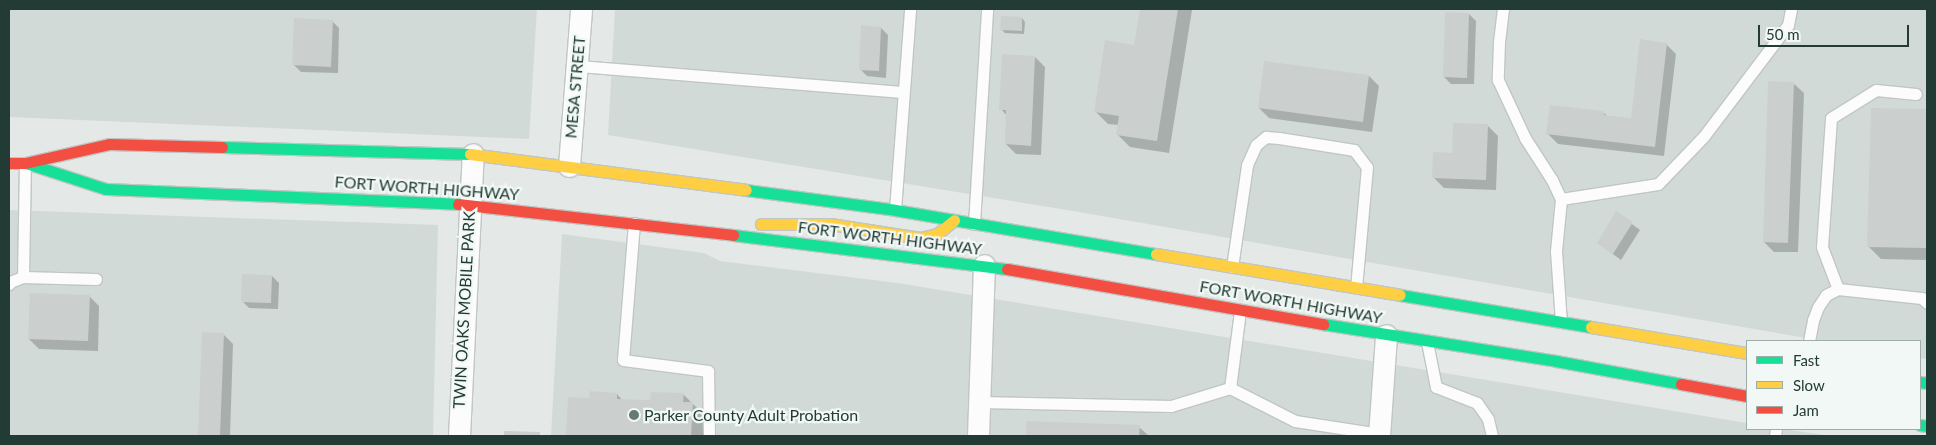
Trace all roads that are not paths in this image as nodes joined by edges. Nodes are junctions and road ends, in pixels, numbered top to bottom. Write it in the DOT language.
graph roads {
  1 [pos="581,9"];
  2 [pos="910,9"];
  3 [pos="987,9"];
  4 [pos="1503,9"];
  5 [pos="1791,9"];
  6 [pos="578,66"];
  7 [pos="904,92"];
  8 [pos="1916,94"];
  9 [pos="472,154"];
  10 [pos="9,163"];
  11 [pos="25,163"];
  12 [pos="569,166"];
  13 [pos="1561,199"];
  14 [pos="469,204"];
  15 [pos="895,210"];
  16 [pos="954,220"];
  17 [pos="634,223"];
  18 [pos="974,224"];
  19 [pos="730,235"];
  20 [pos="1188,259"];
  21 [pos="987,260"];
  22 [pos="1232,267"];
  23 [pos="1172,269"];
  24 [pos="23,277"];
  25 [pos="96,279"];
  26 [pos="9,284"];
  27 [pos="1356,288"];
  28 [pos="1838,289"];
  29 [pos="1927,303"];
  30 [pos="1240,311"];
  31 [pos="1560,327"];
  32 [pos="1386,335"];
  33 [pos="1809,340"];
  34 [pos="1427,342"];
  35 [pos="1746,353"];
  36 [pos="1230,388"];
  37 [pos="1746,396"];
  38 [pos="979,402"];
  39 [pos="1379,435"];
  40 [pos="458,436"];
  41 [pos="709,436"];
  42 [pos="978,436"];
  43 [pos="1492,436"];
  1 -- 6 [label="street, MESA STREET"];
  2 -- 7 [label="lane"];
  3 -- 18 [label="lane"];
  4 -- 13 [label="lane"];
  5 -- 13 [label="lane"];
  6 -- 7 [label="lane"];
  6 -- 12 [label="street, MESA STREET"];
  7 -- 15 [label="lane"];
  8 -- 28 [label="lane"];
  9 -- 11 [label="main road, FORT WORTH HIGHWAY"];
  9 -- 12 [label="main road, FORT WORTH HIGHWAY"];
  9 -- 14 [label="street, TWIN OAKS MOBILE PARK"];
  10 -- 11 [label="main road, FORT WORTH HIGHWAY"];
  11 -- 14 [label="main road, FORT WORTH HIGHWAY"];
  11 -- 24 [label="lane"];
  12 -- 15 [label="main road, FORT WORTH HIGHWAY"];
  13 -- 31 [label="lane"];
  14 -- 17 [label="main road, FORT WORTH HIGHWAY"];
  14 -- 40 [label="street, TWIN OAKS MOBILE PARK"];
  15 -- 16 [label="main road, FORT WORTH HIGHWAY"];
  16 -- 18 [label="main road, FORT WORTH HIGHWAY"];
  16 -- 19 [label="main road"];
  17 -- 19 [label="main road, FORT WORTH HIGHWAY"];
  17 -- 41 [label="lane"];
  18 -- 20 [label="main road, FORT WORTH HIGHWAY"];
  19 -- 21 [label="main road, FORT WORTH HIGHWAY"];
  20 -- 22 [label="main road, FORT WORTH HIGHWAY"];
  20 -- 23 [label="main road"];
  21 -- 30 [label="main road, FORT WORTH HIGHWAY"];
  21 -- 38 [label="street"];
  22 -- 27 [label="main road, FORT WORTH HIGHWAY"];
  22 -- 27 [label="lane"];
  24 -- 25 [label="lane"];
  24 -- 26 [label="lane"];
  27 -- 31 [label="main road, FORT WORTH HIGHWAY"];
  28 -- 29 [label="lane"];
  28 -- 33 [label="lane"];
  30 -- 32 [label="main road, FORT WORTH HIGHWAY"];
  30 -- 36 [label="lane"];
  31 -- 35 [label="main road, FORT WORTH HIGHWAY"];
  32 -- 34 [label="main road, FORT WORTH HIGHWAY"];
  32 -- 39 [label="street"];
  34 -- 37 [label="main road, FORT WORTH HIGHWAY"];
  34 -- 43 [label="lane"];
  36 -- 38 [label="lane"];
  36 -- 39 [label="lane"];
  38 -- 42 [label="street"];
}
